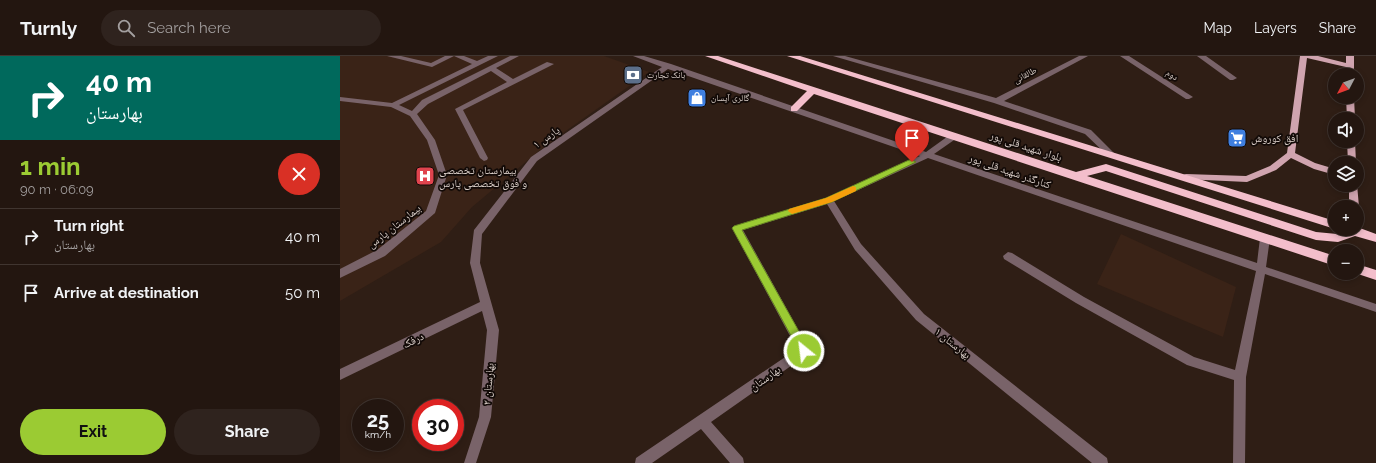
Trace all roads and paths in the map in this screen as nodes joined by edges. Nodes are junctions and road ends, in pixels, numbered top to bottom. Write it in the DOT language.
graph roads {
  1 [pos="391,56"];
  2 [pos="450,56"];
  3 [pos="458,56"];
  4 [pos="494,56"];
  5 [pos="515,56"];
  6 [pos="637,56"];
  7 [pos="708,56"];
  8 [pos="791,56"];
  9 [pos="837,56"];
  10 [pos="1084,56"];
  11 [pos="1124,56"];
  12 [pos="1201,56"];
  13 [pos="1304,56"];
  14 [pos="1309,56"];
  15 [pos="1350,56"];
  16 [pos="478,64"];
  17 [pos="550,64"];
  18 [pos="668,66"];
  19 [pos="1350,66"];
  20 [pos="492,69"];
  21 [pos="1233,78"];
  22 [pos="512,82"];
  23 [pos="813,90"];
  24 [pos="1189,98"];
  25 [pos="340,99"];
  26 [pos="997,101"];
  27 [pos="393,105"];
  28 [pos="794,109"];
  29 [pos="413,114"];
  30 [pos="954,136"];
  31 [pos="1110,154"];
  32 [pos="1291,154"];
  33 [pos="926,156"];
  34 [pos="484,158"];
  35 [pos="1328,170"];
  36 [pos="1075,176"];
  37 [pos="1186,177"];
  38 [pos="829,200"];
  39 [pos="1328,223"];
  40 [pos="1364,234"];
  41 [pos="1342,236"];
  42 [pos="1265,238"];
  43 [pos="1376,238"];
  44 [pos="1008,256"];
  45 [pos="1328,259"];
  46 [pos="1261,269"];
  47 [pos="1364,271"];
  48 [pos="340,274"];
  49 [pos="1376,275"];
  50 [pos="486,304"];
  51 [pos="1376,308"];
  52 [pos="340,375"];
  53 [pos="1240,377"];
  54 [pos="703,422"];
  55 [pos="470,463"];
  56 [pos="641,463"];
  57 [pos="738,463"];
  58 [pos="1102,463"];
  59 [pos="1239,463"];
  1 -- 2 [label="street"];
  3 -- 16 [label="street"];
  4 -- 16 [label="street"];
  5 -- 20 [label="street"];
  6 -- 18 [label="street, کنارگذر شهید قلی پور"];
  7 -- 23 [label="highway, بلوار شهید قلی پور"];
  8 -- 31 [label="highway, بلوار شهید قلی پور"];
  9 -- 26 [label="street"];
  10 -- 26 [label="street, طالقانی"];
  11 -- 24 [label="street, دوم"];
  12 -- 21 [label="street"];
  13 -- 32 [label="main road"];
  14 -- 19 [label="main road"];
  15 -- 19 [label="main road"];
  16 -- 27 [label="street"];
  17 -- 22 [label="street"];
  18 -- 28 [label="street, کنارگذر شهید قلی پور"];
  18 -- 50 [label="street, پارس ۱"];
  20 -- 22 [label="street"];
  20 -- 29 [label="street"];
  22 -- 34 [label="street"];
  23 -- 28 [label="highway"];
  23 -- 30 [label="highway, بلوار شهید قلی پور"];
  25 -- 27 [label="street"];
  26 -- 31 [label="street"];
  27 -- 29 [label="street"];
  28 -- 33 [label="street, کنارگذر شهید قلی پور"];
  29 -- 48 [label="street, بیمارستان پارس"];
  30 -- 33 [label="street, بهارستان"];
  30 -- 36 [label="highway, بلوار شهید قلی پور"];
  31 -- 37 [label="highway, بلوار شهید قلی پور"];
  32 -- 35 [label="main road"];
  32 -- 37 [label="main road"];
  33 -- 38 [label="street, بهارستان"];
  33 -- 46 [label="street, کنارگذر شهید قلی پور"];
  36 -- 41 [label="highway"];
  36 -- 42 [label="highway, بلوار شهید قلی پور"];
  37 -- 39 [label="highway, بلوار شهید قلی پور"];
  38 -- 54 [label="street, بهارستان"];
  38 -- 58 [label="street, بهارستان ۱"];
  40 -- 43 [label="highway"];
  42 -- 45 [label="highway, بلوار شهید قلی پور"];
  42 -- 46 [label="street"];
  44 -- 53 [label="street"];
  46 -- 51 [label="street, کنارگذر شهید قلی پور"];
  46 -- 53 [label="street"];
  47 -- 49 [label="highway"];
  50 -- 52 [label="street, درفک"];
  50 -- 55 [label="street, بهارستان ۲"];
  53 -- 59 [label="street"];
  54 -- 56 [label="street, بهارستان"];
  54 -- 57 [label="street"];
}
